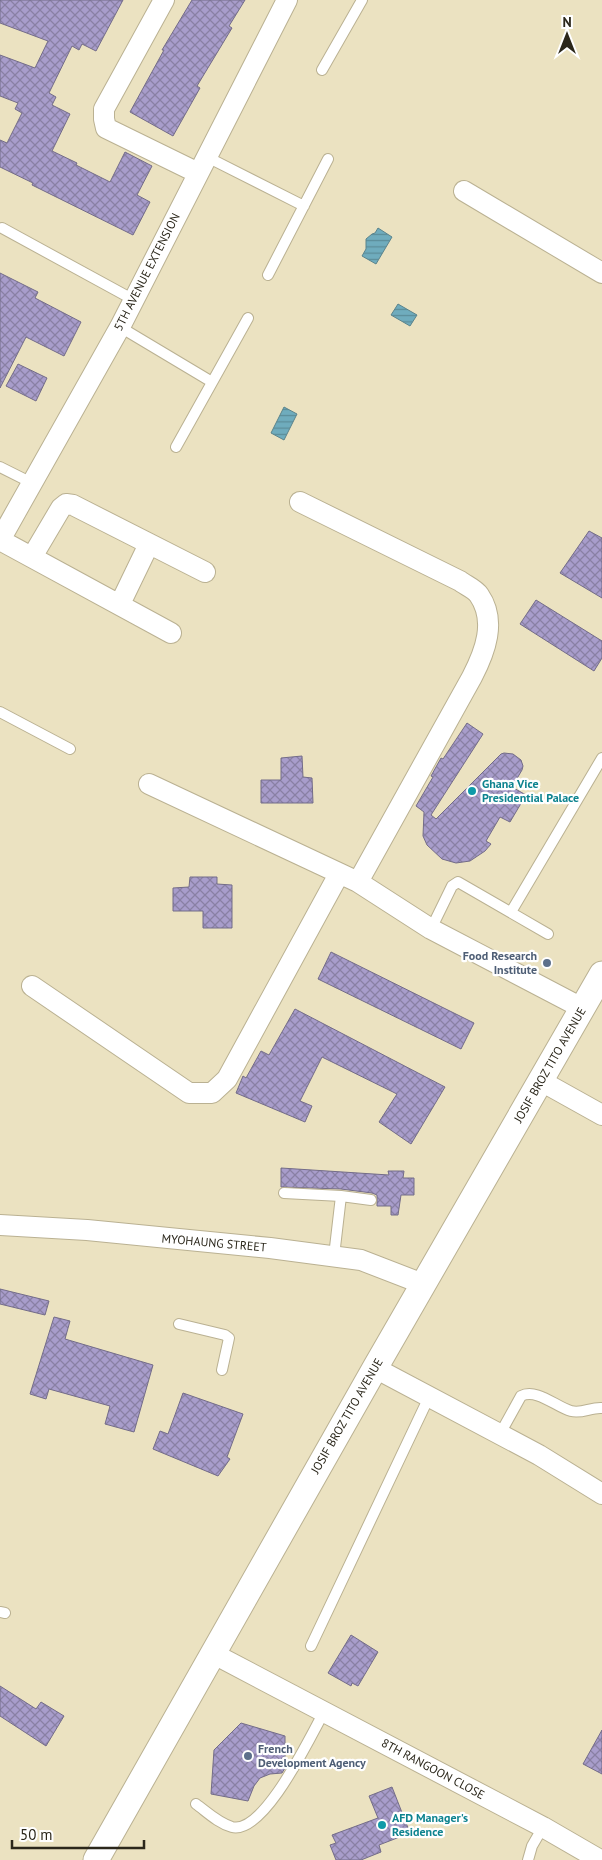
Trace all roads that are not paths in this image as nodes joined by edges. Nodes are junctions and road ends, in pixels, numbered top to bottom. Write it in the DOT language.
graph roads {
  1 [pos="164,0"];
  2 [pos="287,0"];
  3 [pos="362,0"];
  4 [pos="322,70"];
  5 [pos="328,158"];
  6 [pos="202,165"];
  7 [pos="464,191"];
  8 [pos="304,206"];
  9 [pos="2,228"];
  10 [pos="602,273"];
  11 [pos="268,275"];
  12 [pos="134,300"];
  13 [pos="248,318"];
  14 [pos="120,327"];
  15 [pos="212,382"];
  16 [pos="176,447"];
  17 [pos="0,466"];
  18 [pos="32,483"];
  19 [pos="300,502"];
  20 [pos="0,540"];
  21 [pos="149,544"];
  22 [pos="32,557"];
  23 [pos="206,572"];
  24 [pos="120,604"];
  25 [pos="172,633"];
  26 [pos="0,712"];
  27 [pos="70,748"];
  28 [pos="602,758"];
  29 [pos="149,784"];
  30 [pos="339,874"];
  31 [pos="358,882"];
  32 [pos="511,912"];
  33 [pos="431,929"];
  34 [pos="548,934"];
  35 [pos="602,974"];
  36 [pos="32,986"];
  37 [pos="582,1008"];
  38 [pos="541,1081"];
  39 [pos="602,1115"];
  40 [pos="284,1193"];
  41 [pos="341,1196"];
  42 [pos="371,1200"];
  43 [pos="0,1225"];
  44 [pos="334,1256"];
  45 [pos="423,1284"];
  46 [pos="178,1324"];
  47 [pos="375,1368"];
  48 [pos="222,1370"];
  49 [pos="429,1397"];
  50 [pos="602,1408"];
  51 [pos="500,1434"];
  52 [pos="602,1494"];
  53 [pos="311,1646"];
  54 [pos="212,1653"];
  55 [pos="324,1712"];
  56 [pos="196,1804"];
  57 [pos="543,1827"];
  58 [pos="96,1860"];
  59 [pos="528,1860"];
  60 [pos="600,1860"];
  1 -- 6 [label="street"];
  2 -- 6 [label="street, 5TH AVENUE EXTENSION"];
  3 -- 4 [label="lane"];
  5 -- 8 [label="lane"];
  6 -- 8 [label="lane"];
  6 -- 12 [label="street, 5TH AVENUE EXTENSION"];
  7 -- 10 [label="street"];
  8 -- 11 [label="lane"];
  9 -- 12 [label="lane"];
  12 -- 14 [label="street, 5TH AVENUE EXTENSION"];
  13 -- 15 [label="lane"];
  14 -- 15 [label="lane"];
  14 -- 18 [label="street, 5TH AVENUE EXTENSION"];
  15 -- 16 [label="lane"];
  17 -- 18 [label="lane"];
  18 -- 20 [label="street, 5TH AVENUE EXTENSION"];
  19 -- 31 [label="street"];
  20 -- 22 [label="street"];
  21 -- 22 [label="street"];
  21 -- 23 [label="street"];
  21 -- 24 [label="street"];
  22 -- 24 [label="street"];
  24 -- 25 [label="street"];
  26 -- 27 [label="lane"];
  28 -- 32 [label="lane"];
  29 -- 30 [label="street"];
  30 -- 31 [label="street"];
  30 -- 36 [label="street"];
  31 -- 33 [label="street"];
  32 -- 33 [label="lane"];
  32 -- 34 [label="lane"];
  33 -- 37 [label="street"];
  35 -- 37 [label="street, JOSIF BROZ TITO AVENUE"];
  37 -- 38 [label="street, JOSIF BROZ TITO AVENUE"];
  38 -- 39 [label="street"];
  38 -- 45 [label="street, JOSIF BROZ TITO AVENUE"];
  40 -- 41 [label="lane"];
  41 -- 42 [label="lane"];
  41 -- 44 [label="lane"];
  43 -- 44 [label="street, MYOHAUNG STREET"];
  44 -- 45 [label="street, MYOHAUNG STREET"];
  45 -- 47 [label="street, JOSIF BROZ TITO AVENUE"];
  46 -- 48 [label="lane"];
  47 -- 49 [label="street"];
  47 -- 54 [label="street, JOSIF BROZ TITO AVENUE"];
  49 -- 51 [label="street"];
  49 -- 53 [label="lane"];
  50 -- 51 [label="lane"];
  51 -- 52 [label="street"];
  54 -- 55 [label="street, 8TH RANGOON CLOSE"];
  54 -- 58 [label="street, JOSIF BROZ TITO AVENUE"];
  55 -- 56 [label="lane"];
  55 -- 57 [label="street, 8TH RANGOON CLOSE"];
  57 -- 59 [label="lane"];
  57 -- 60 [label="street, 8TH RANGOON CLOSE"];
}
